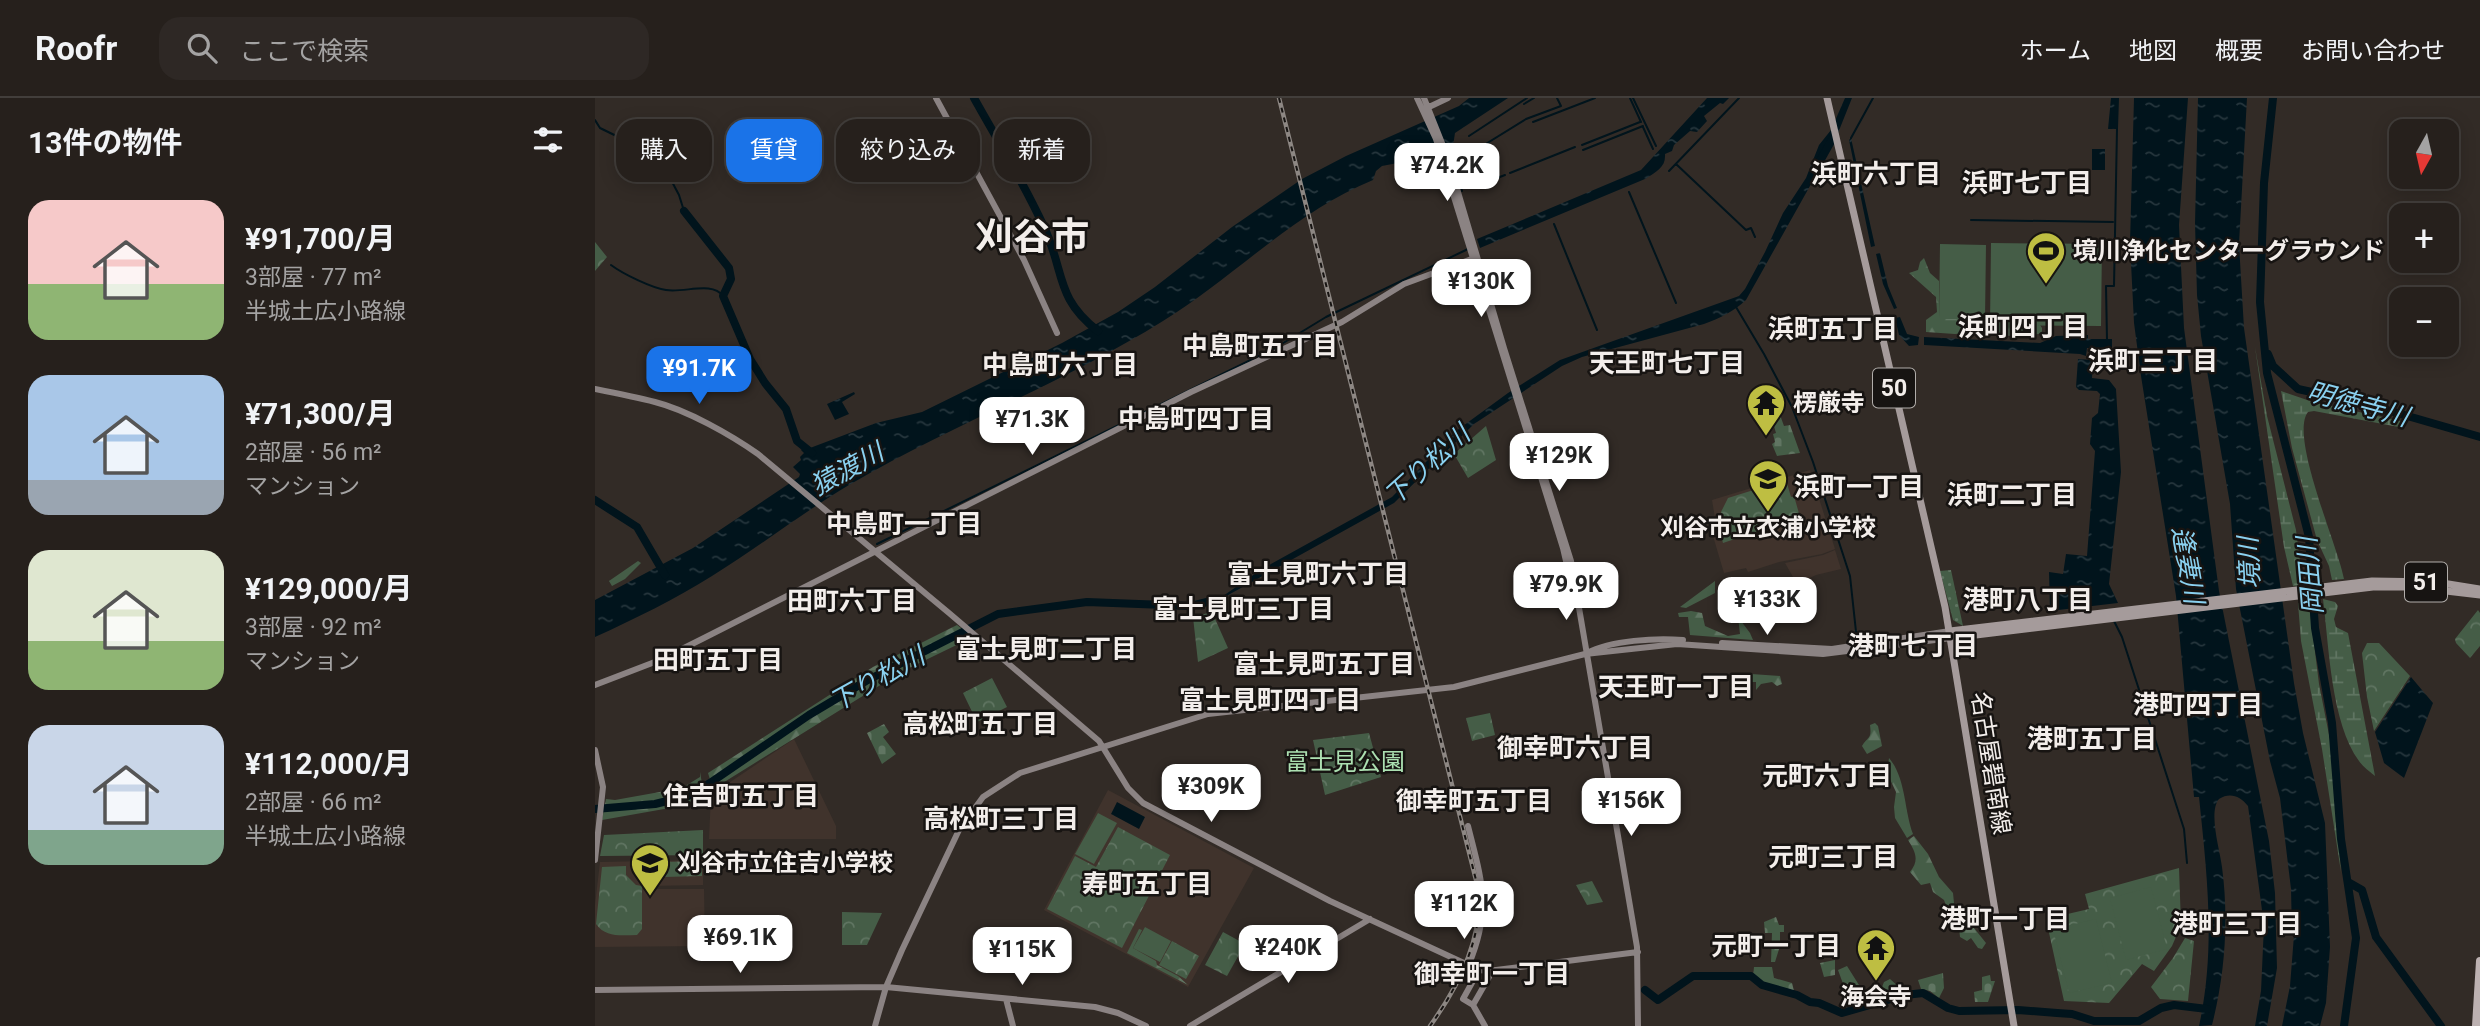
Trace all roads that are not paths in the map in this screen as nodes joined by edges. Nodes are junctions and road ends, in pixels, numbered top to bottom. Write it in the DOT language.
graph roads {
  1 [pos="936,98"];
  2 [pos="1417,98"];
  3 [pos="1424,98"];
  4 [pos="1448,98"];
  5 [pos="1828,101"];
  6 [pos="1426,109"];
  7 [pos="1474,254"];
  8 [pos="1057,332"];
  9 [pos="595,389"];
  10 [pos="877,552"];
  11 [pos="2372,584"];
  12 [pos="2480,589"];
  13 [pos="2480,595"];
  14 [pos="1950,635"];
  15 [pos="1585,654"];
  16 [pos="595,685"];
  17 [pos="1104,746"];
  18 [pos="595,750"];
  19 [pos="1468,826"];
  20 [pos="595,860"];
  21 [pos="1370,919"];
  22 [pos="1638,952"];
  23 [pos="2480,961"];
  24 [pos="1469,964"];
  25 [pos="1479,970"];
  26 [pos="1488,971"];
  27 [pos="886,987"];
  28 [pos="595,990"];
  29 [pos="1006,999"];
  30 [pos="1473,1005"];
  31 [pos="875,1026"];
  32 [pos="1013,1026"];
  33 [pos="1146,1026"];
  34 [pos="1190,1026"];
  35 [pos="1485,1026"];
  36 [pos="1638,1026"];
  37 [pos="2014,1026"];
  38 [pos="2476,1026"];
  1 -- 8 [label="street"];
  2 -- 6 [label="street"];
  3 -- 6 [label="street"];
  4 -- 6 [label="street"];
  5 -- 14 [label="main road, 名古屋碧南線 / 50"];
  6 -- 7 [label="street"];
  7 -- 10 [label="street"];
  7 -- 15 [label="street"];
  9 -- 10 [label="street"];
  10 -- 16 [label="street"];
  10 -- 17 [label="street"];
  11 -- 12 [label="main road, 51"];
  11 -- 13 [label="main road, 51"];
  11 -- 14 [label="main road, 51"];
  14 -- 15 [label="street"];
  14 -- 37 [label="main road, 名古屋碧南線 / 50"];
  15 -- 17 [label="street"];
  15 -- 22 [label="street"];
  17 -- 21 [label="street"];
  17 -- 27 [label="street"];
  18 -- 20 [label="street"];
  19 -- 24 [label="street"];
  21 -- 24 [label="street"];
  21 -- 34 [label="street"];
  22 -- 26 [label="street"];
  22 -- 36 [label="street"];
  23 -- 38 [label="highway"];
  24 -- 25 [label="street"];
  25 -- 26 [label="street"];
  25 -- 30 [label="street"];
  26 -- 30 [label="street"];
  27 -- 28 [label="street"];
  27 -- 29 [label="street"];
  27 -- 31 [label="street"];
  29 -- 32 [label="street"];
  29 -- 33 [label="street"];
  30 -- 35 [label="street"];
}
